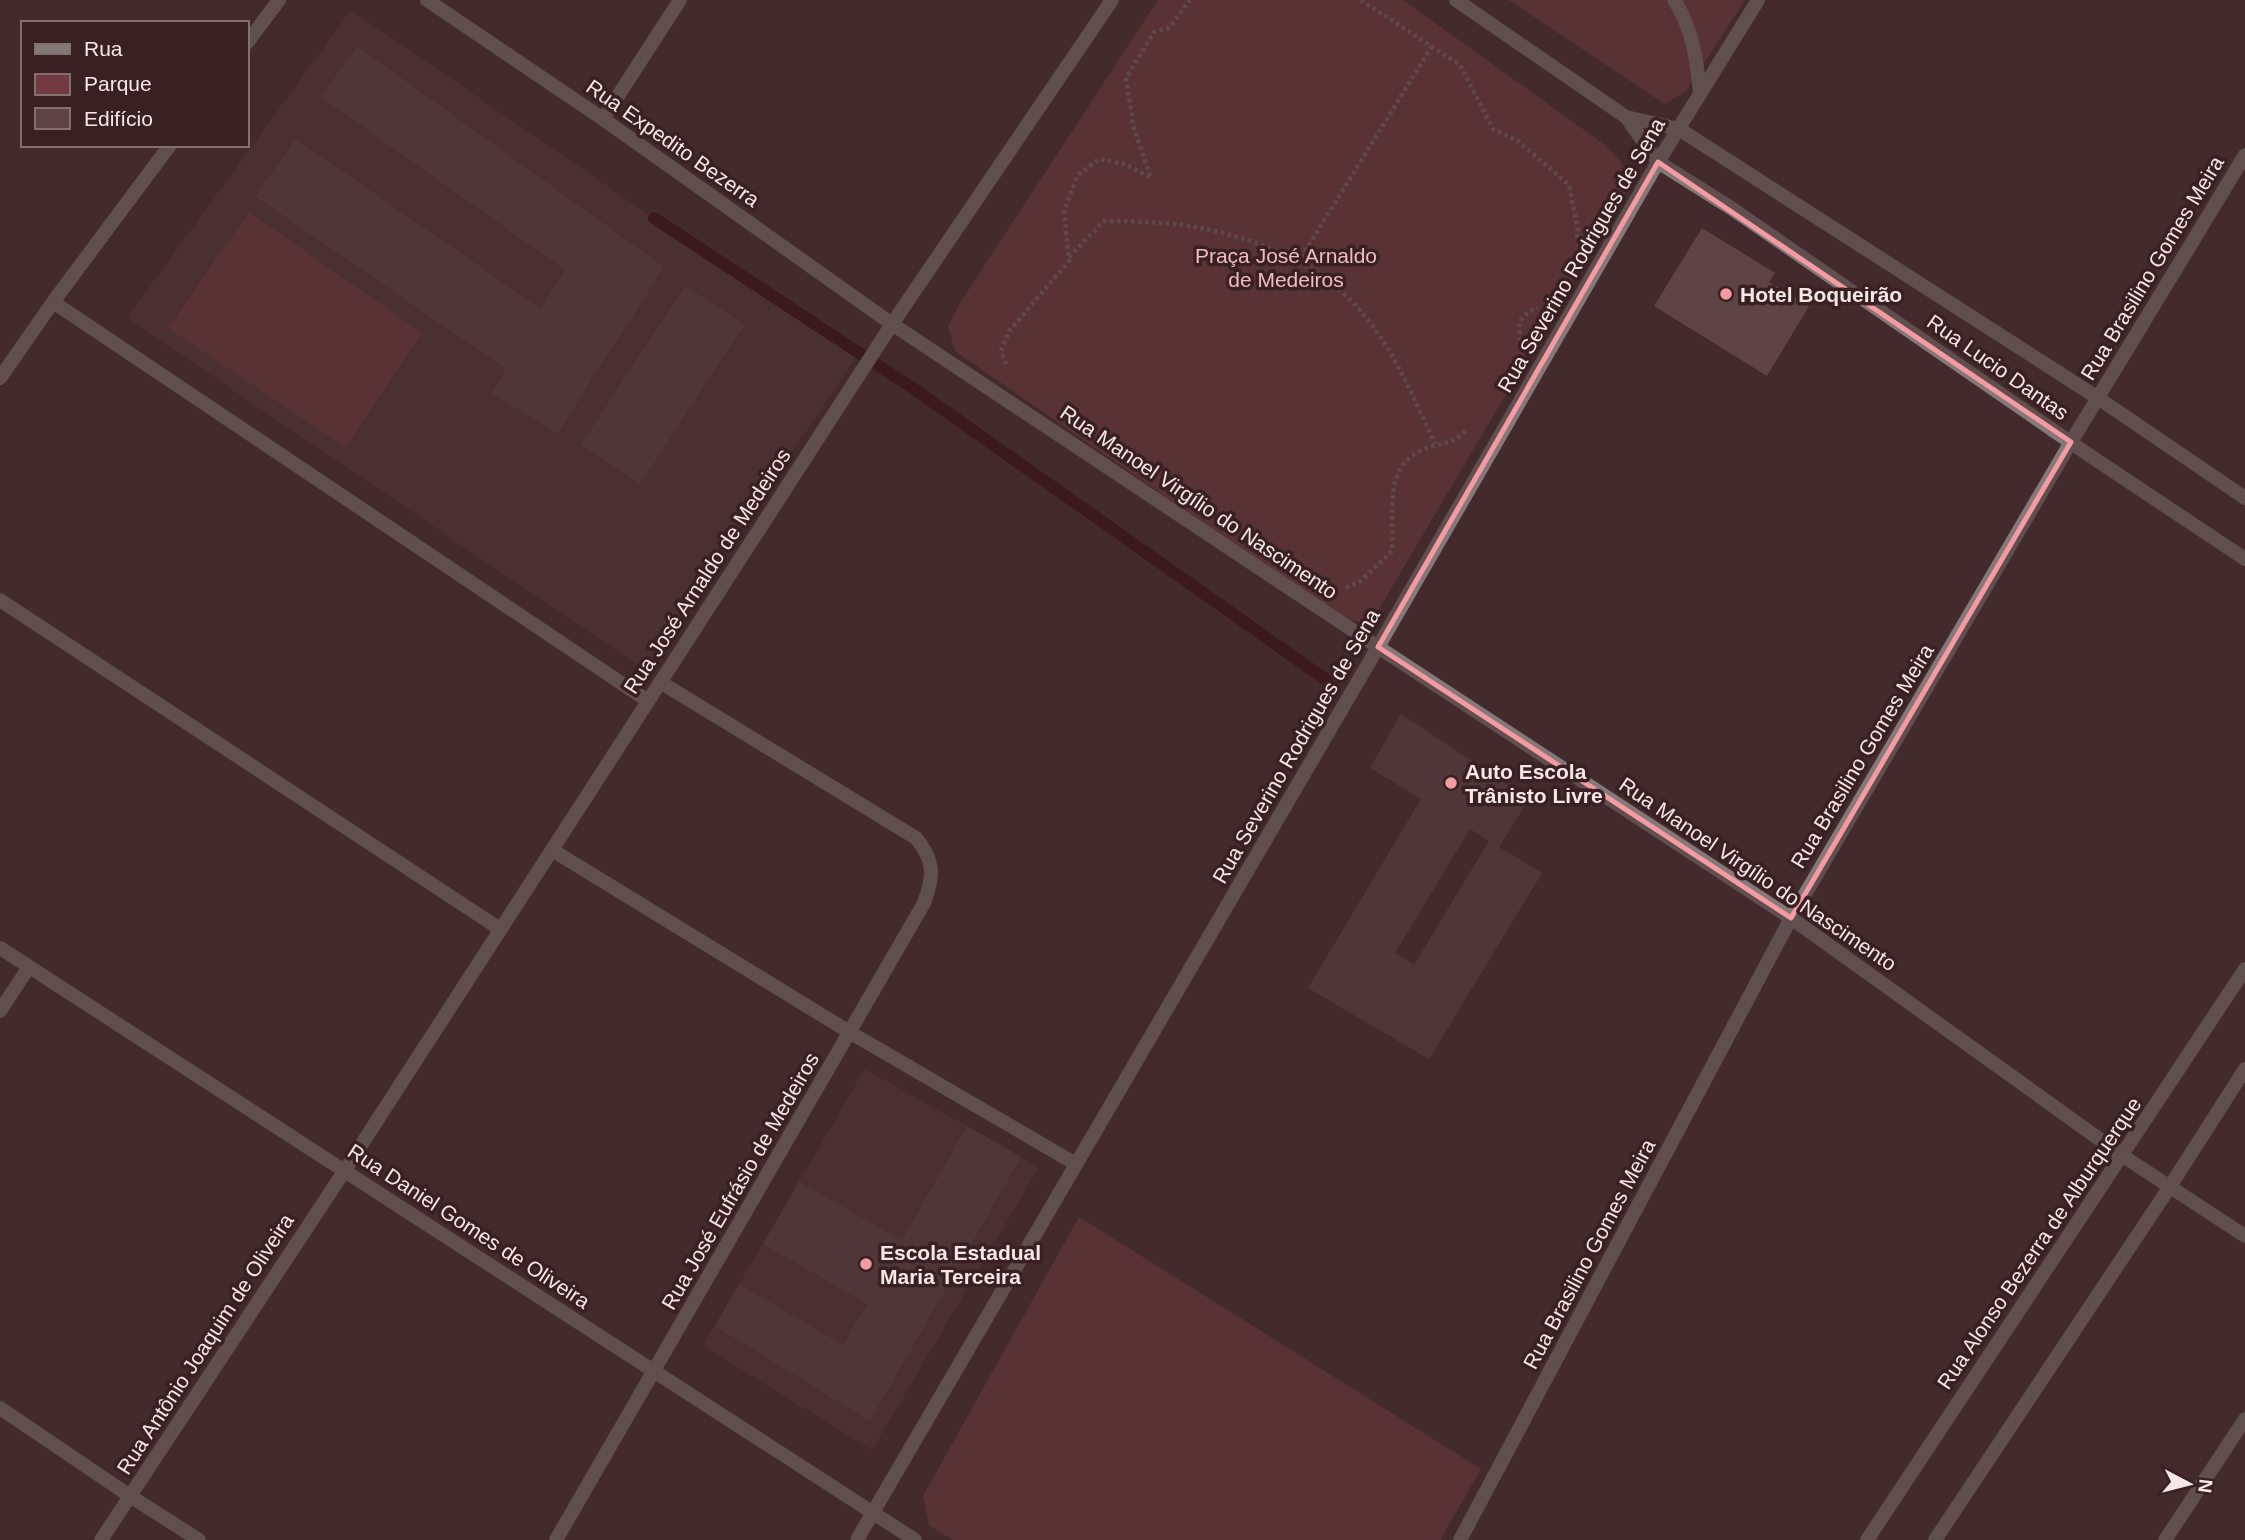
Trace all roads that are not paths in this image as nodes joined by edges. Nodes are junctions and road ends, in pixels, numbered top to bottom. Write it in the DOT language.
graph roads {
  1 [pos="279,0"];
  2 [pos="426,0"];
  3 [pos="680,0"];
  4 [pos="1112,0"];
  5 [pos="1456,0"];
  6 [pos="1674,0"];
  7 [pos="1758,0"];
  8 [pos="248,42"];
  9 [pos="1700,94"];
  10 [pos="1626,117"];
  11 [pos="603,119"];
  12 [pos="1679,129"];
  13 [pos="169,147"];
  14 [pos="2245,155"];
  15 [pos="1658,162"];
  16 [pos="53,302"];
  17 [pos="892,324"];
  18 [pos="0,378"];
  19 [pos="2098,398"];
  20 [pos="2071,442"];
  21 [pos="2245,498"];
  22 [pos="2245,559"];
  23 [pos="0,600"];
  24 [pos="1378,647"];
  25 [pos="660,682"];
  26 [pos="648,701"];
  27 [pos="552,850"];
  28 [pos="1791,918"];
  29 [pos="500,929"];
  30 [pos="0,948"];
  31 [pos="29,967"];
  32 [pos="2245,969"];
  33 [pos="0,1011"];
  34 [pos="851,1033"];
  35 [pos="2245,1069"];
  36 [pos="2123,1156"];
  37 [pos="1076,1164"];
  38 [pos="345,1170"];
  39 [pos="2169,1188"];
  40 [pos="2245,1236"];
  41 [pos="653,1372"];
  42 [pos="0,1408"];
  43 [pos="2245,1419"];
  44 [pos="130,1496"];
  45 [pos="872,1514"];
  46 [pos="101,1540"];
  47 [pos="199,1540"];
  48 [pos="556,1540"];
  49 [pos="857,1540"];
  50 [pos="915,1540"];
  51 [pos="1460,1540"];
  52 [pos="1867,1540"];
  53 [pos="1935,1540"];
  54 [pos="2165,1540"];
  1 -- 8 [label="street"];
  2 -- 11 [label="street, Rua Expedito Bezerra"];
  3 -- 11 [label="street"];
  4 -- 17 [label="street, Rua José Arnaldo de Medeiros"];
  5 -- 10 [label="street"];
  6 -- 9 [label="street"];
  7 -- 9 [label="street, Rua Severino Rodrigues de Sena"];
  9 -- 12 [label="street, Rua Severino Rodrigues de Sena"];
  10 -- 12 [label="street, Rua Lucio Dantas"];
  10 -- 15 [label="street"];
  11 -- 17 [label="street, Rua Expedito Bezerra"];
  12 -- 15 [label="street, Rua Severino Rodrigues de Sena"];
  12 -- 19 [label="street, Rua Lucio Dantas"];
  13 -- 16 [label="street"];
  14 -- 19 [label="street, Rua Brasilino Gomes Meira"];
  15 -- 20 [label="street, Rua Lucio Dantas"];
  15 -- 24 [label="street, Rua Severino Rodrigues de Sena"];
  16 -- 18 [label="street"];
  16 -- 26 [label="street"];
  17 -- 24 [label="street, Rua Manoel Virgílio do Nascimento"];
  17 -- 25 [label="street, Rua José Arnaldo de Medeiros"];
  19 -- 20 [label="street, Rua Brasilino Gomes Meira"];
  19 -- 21 [label="street, Rua Lucio Dantas"];
  20 -- 22 [label="street, Rua Lucio Dantas"];
  20 -- 28 [label="street, Rua Brasilino Gomes Meira"];
  23 -- 29 [label="street"];
  24 -- 28 [label="street, Rua Manoel Virgílio do Nascimento"];
  24 -- 37 [label="street, Rua Severino Rodrigues de Sena"];
  25 -- 26 [label="street, Rua José Arnaldo de Medeiros"];
  25 -- 34 [label="street, Rua José Eufrásio de Medeiros"];
  26 -- 27 [label="street, Rua José Arnaldo de Medeiros"];
  27 -- 29 [label="street, Rua José Arnaldo de Medeiros"];
  27 -- 34 [label="street"];
  28 -- 36 [label="street, Rua Manoel Virgílio do Nascimento"];
  28 -- 51 [label="street, Rua Brasilino Gomes Meira"];
  29 -- 38 [label="street, Rua José Arnaldo de Medeiros"];
  30 -- 31 [label="street, Rua Daniel Gomes de Oliveira"];
  31 -- 33 [label="street"];
  31 -- 38 [label="street, Rua Daniel Gomes de Oliveira"];
  32 -- 36 [label="street, Rua Alonso Bezerra de Alburquerque"];
  34 -- 37 [label="street"];
  34 -- 41 [label="street, Rua José Eufrásio de Medeiros"];
  35 -- 39 [label="street"];
  36 -- 39 [label="street, Rua Manoel Virgílio do Nascimento"];
  36 -- 52 [label="street, Rua Alonso Bezerra de Alburquerque"];
  37 -- 45 [label="street, Rua Severino Rodrigues de Sena"];
  38 -- 41 [label="street, Rua Daniel Gomes de Oliveira"];
  38 -- 44 [label="street, Rua Antônio Joaquim de Oliveira"];
  39 -- 40 [label="street, Rua Manoel Virgílio do Nascimento"];
  39 -- 53 [label="street"];
  41 -- 45 [label="street, Rua Daniel Gomes de Oliveira"];
  41 -- 48 [label="street, Rua José Eufrásio de Medeiros"];
  42 -- 44 [label="street"];
  43 -- 54 [label="street"];
  44 -- 46 [label="street, Rua Antônio Joaquim de Oliveira"];
  44 -- 47 [label="street"];
  45 -- 49 [label="street, Rua Severino Rodrigues de Sena"];
  45 -- 50 [label="street, Rua Daniel Gomes de Oliveira"];
}
